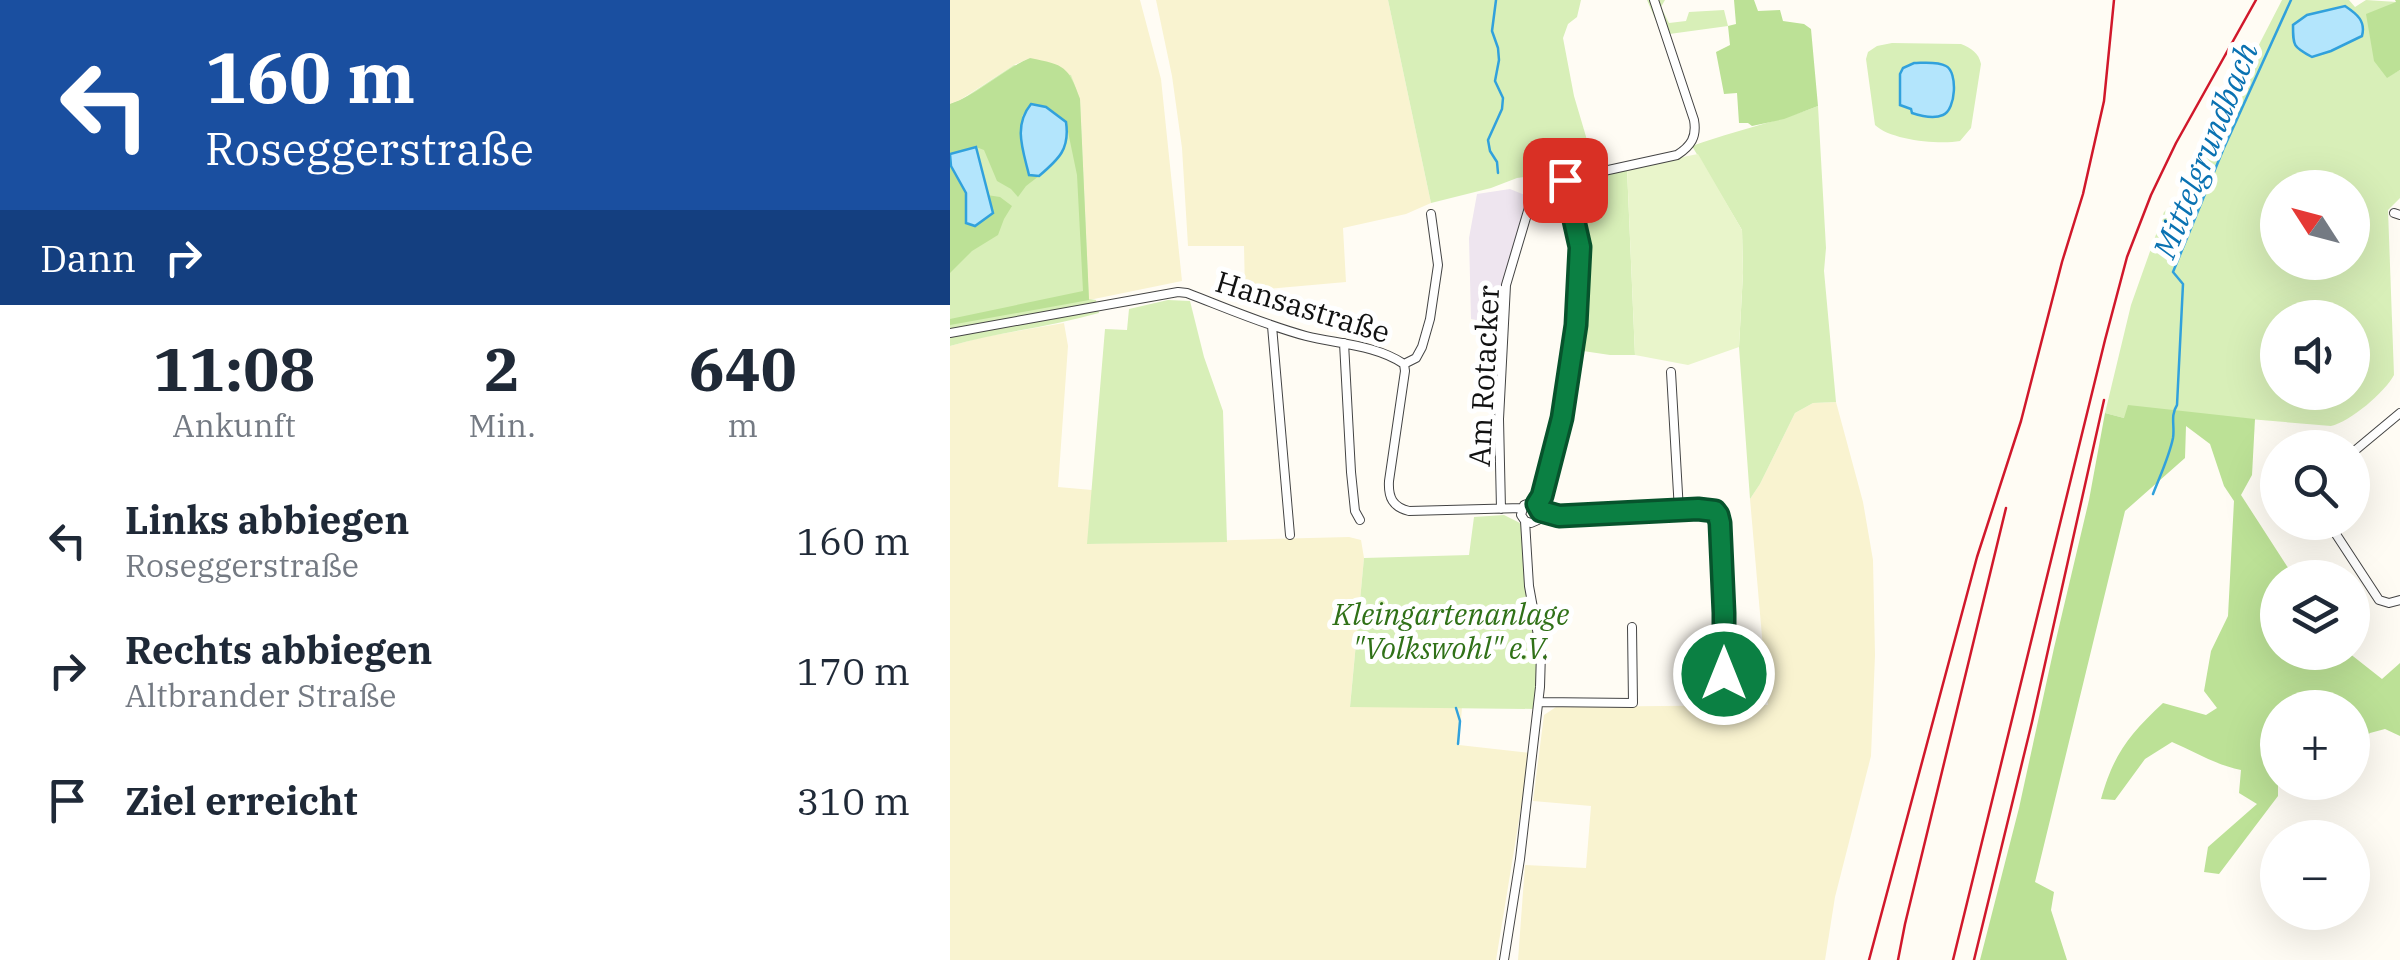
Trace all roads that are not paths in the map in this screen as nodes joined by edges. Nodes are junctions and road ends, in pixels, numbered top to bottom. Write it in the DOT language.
graph roads {
  1 [pos="1654,0"];
  2 [pos="1565,180"];
  3 [pos="1432,214"];
  4 [pos="1272,326"];
  5 [pos="950,334"];
  6 [pos="1344,343"];
  7 [pos="1404,364"];
  8 [pos="1671,372"];
  9 [pos="2400,412"];
  10 [pos="2370,438"];
  11 [pos="1501,510"];
  12 [pos="1679,511"];
  13 [pos="1531,514"];
  14 [pos="1360,520"];
  15 [pos="1290,535"];
  16 [pos="2340,540"];
  17 [pos="2400,600"];
  18 [pos="1632,627"];
  19 [pos="1539,702"];
  20 [pos="1724,704"];
  21 [pos="1504,960"];
  1 -- 2 [label="street"];
  2 -- 11 [label="street, Am Rotacker"];
  2 -- 13 [label="street"];
  3 -- 7 [label="street"];
  4 -- 5 [label="street, Hansastraße"];
  4 -- 6 [label="street, Hansastraße"];
  4 -- 15 [label="street"];
  6 -- 7 [label="street, Hansastraße"];
  6 -- 14 [label="street"];
  7 -- 11 [label="street"];
  8 -- 12 [label="street"];
  9 -- 10 [label="street"];
  11 -- 13 [label="street"];
  12 -- 13 [label="street"];
  12 -- 20 [label="street"];
  13 -- 19 [label="street"];
  16 -- 17 [label="street"];
  18 -- 19 [label="street"];
  19 -- 21 [label="street"];
}
